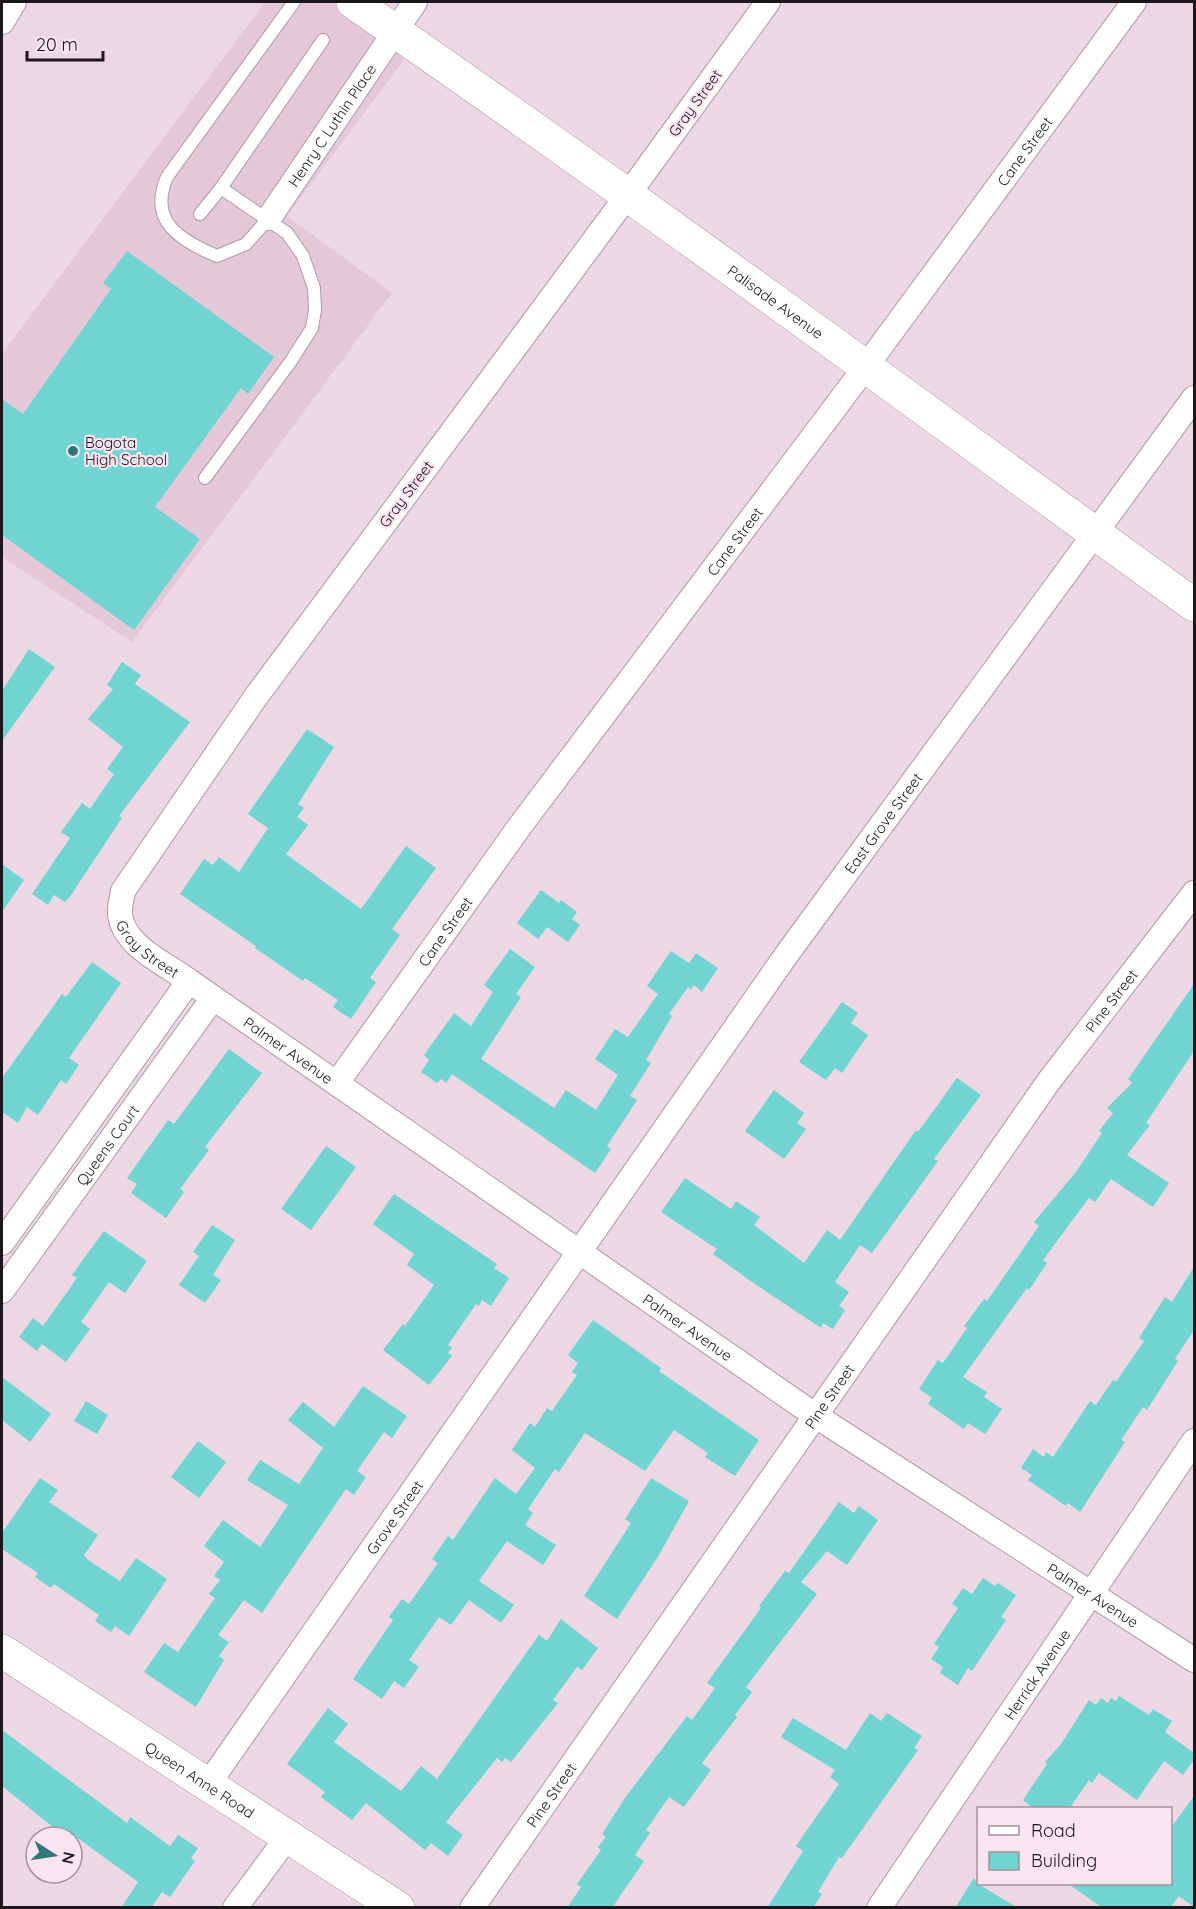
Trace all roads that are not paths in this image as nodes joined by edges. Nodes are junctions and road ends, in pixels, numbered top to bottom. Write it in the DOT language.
graph roads {
  1 [pos="14,2"];
  2 [pos="294,2"];
  3 [pos="353,2"];
  4 [pos="415,2"];
  5 [pos="768,2"];
  6 [pos="1134,2"];
  7 [pos="2,22"];
  8 [pos="394,30"];
  9 [pos="323,40"];
  10 [pos="221,188"];
  11 [pos="627,196"];
  12 [pos="200,214"];
  13 [pos="269,218"];
  14 [pos="867,365"];
  15 [pos="1194,398"];
  16 [pos="205,478"];
  17 [pos="1096,534"];
  18 [pos="1194,605"];
  19 [pos="1194,893"];
  20 [pos="189,981"];
  21 [pos="213,998"];
  22 [pos="336,1083"];
  23 [pos="71,1170"];
  24 [pos="2,1243"];
  25 [pos="579,1252"];
  26 [pos="2,1291"];
  27 [pos="816,1416"];
  28 [pos="1194,1441"];
  29 [pos="1092,1593"];
  30 [pos="2,1651"];
  31 [pos="1194,1660"];
  32 [pos="209,1783"];
  33 [pos="289,1835"];
  34 [pos="236,1908"];
  35 [pos="398,1908"];
  36 [pos="472,1908"];
  37 [pos="879,1908"];
  1 -- 7 [label="street"];
  2 -- 13 [label="lane"];
  3 -- 8 [label="street, Palisade Avenue"];
  4 -- 8 [label="street, Henry C Luthin Place"];
  5 -- 11 [label="street, Gray Street"];
  6 -- 14 [label="street, Cane Street"];
  8 -- 11 [label="street, Palisade Avenue"];
  8 -- 13 [label="street, Henry C Luthin Place"];
  9 -- 10 [label="lane"];
  10 -- 12 [label="lane"];
  10 -- 13 [label="lane"];
  11 -- 14 [label="street, Palisade Avenue"];
  11 -- 20 [label="street, Gray Street"];
  13 -- 16 [label="lane"];
  14 -- 17 [label="street, Palisade Avenue"];
  14 -- 22 [label="street, Cane Street"];
  15 -- 17 [label="street, East Grove Street"];
  17 -- 18 [label="street, Palisade Avenue"];
  17 -- 25 [label="street, East Grove Street"];
  19 -- 27 [label="street, Pine Street"];
  20 -- 21 [label="street, Palmer Avenue"];
  20 -- 23 [label="street, Queens Court"];
  21 -- 22 [label="street, Palmer Avenue"];
  21 -- 23 [label="street, Queens Court"];
  22 -- 25 [label="street, Palmer Avenue"];
  23 -- 24 [label="street, Queens Court"];
  23 -- 26 [label="street, Queens Court"];
  25 -- 27 [label="street, Palmer Avenue"];
  25 -- 32 [label="street, Grove Street"];
  27 -- 29 [label="street, Palmer Avenue"];
  27 -- 36 [label="street, Pine Street"];
  28 -- 29 [label="street, Herrick Avenue"];
  29 -- 31 [label="street, Palmer Avenue"];
  29 -- 37 [label="street, Herrick Avenue"];
  30 -- 32 [label="street, Queen Anne Road"];
  32 -- 33 [label="street, Queen Anne Road"];
  33 -- 34 [label="street"];
  33 -- 35 [label="street, Queen Anne Road"];
}
